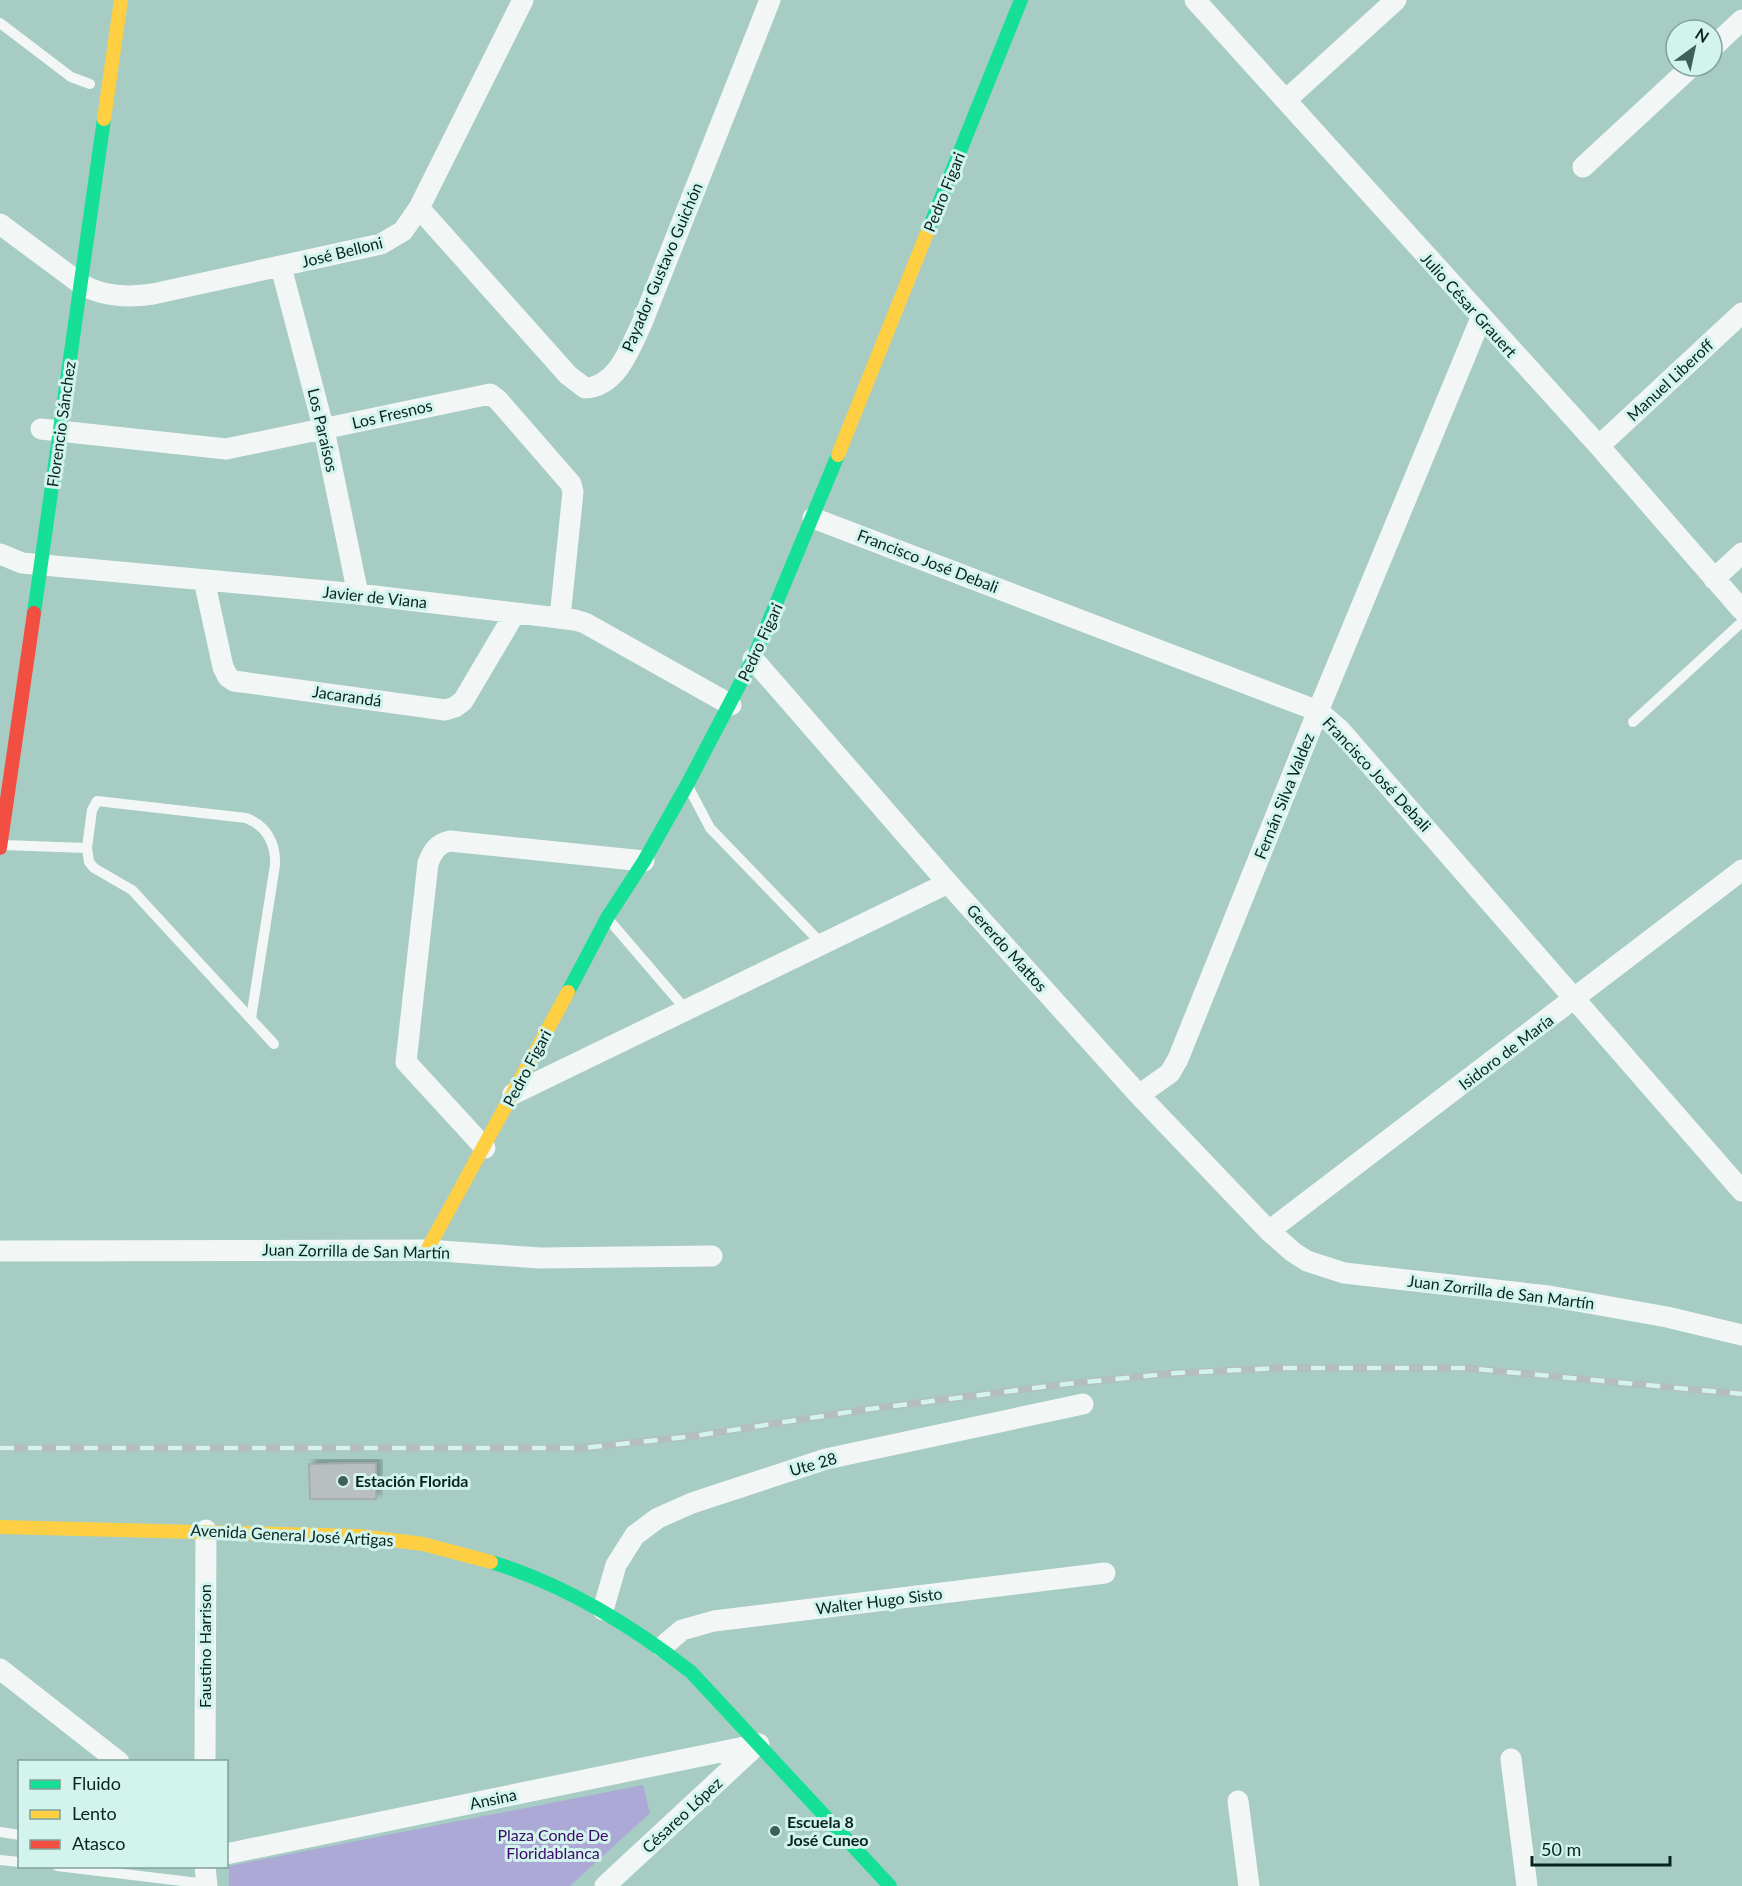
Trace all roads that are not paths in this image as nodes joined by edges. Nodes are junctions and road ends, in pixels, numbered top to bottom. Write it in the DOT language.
graph roads {
  1 [pos="122,0"];
  2 [pos="523,0"];
  3 [pos="770,0"];
  4 [pos="1021,0"];
  5 [pos="1196,0"];
  6 [pos="1396,0"];
  7 [pos="1742,20"];
  8 [pos="0,23"];
  9 [pos="1724,37"];
  10 [pos="1679,78"];
  11 [pos="94,85"];
  12 [pos="1286,100"];
  13 [pos="1583,167"];
  14 [pos="419,208"];
  15 [pos="0,224"];
  16 [pos="281,267"];
  17 [pos="67,274"];
  18 [pos="1742,313"];
  19 [pos="1481,318"];
  20 [pos="46,429"];
  21 [pos="324,430"];
  22 [pos="1599,446"];
  23 [pos="813,518"];
  24 [pos="1742,553"];
  25 [pos="0,554"];
  26 [pos="27,563"];
  27 [pos="1714,579"];
  28 [pos="204,580"];
  29 [pos="358,594"];
  30 [pos="1742,610"];
  31 [pos="515,613"];
  32 [pos="560,617"];
  33 [pos="1742,622"];
  34 [pos="753,659"];
  35 [pos="730,705"];
  36 [pos="1318,711"];
  37 [pos="1634,722"];
  38 [pos="687,785"];
  39 [pos="0,846"];
  40 [pos="87,848"];
  41 [pos="644,861"];
  42 [pos="1742,870"];
  43 [pos="948,883"];
  44 [pos="607,918"];
  45 [pos="823,945"];
  46 [pos="1576,999"];
  47 [pos="687,1011"];
  48 [pos="251,1018"];
  49 [pos="274,1044"];
  50 [pos="513,1094"];
  51 [pos="1139,1095"];
  52 [pos="485,1148"];
  53 [pos="1742,1191"];
  54 [pos="1269,1231"];
  55 [pos="427,1250"];
  56 [pos="0,1251"];
  57 [pos="712,1256"];
  58 [pos="1742,1335"];
  59 [pos="1083,1404"];
  60 [pos="0,1527"];
  61 [pos="206,1530"];
  62 [pos="1105,1573"];
  63 [pos="603,1611"];
  64 [pos="662,1647"];
  65 [pos="0,1669"];
  66 [pos="759,1744"];
  67 [pos="1511,1759"];
  68 [pos="118,1760"];
  69 [pos="205,1760"];
  70 [pos="1238,1802"];
  71 [pos="0,1832"];
  72 [pos="18,1835"];
  73 [pos="228,1854"];
  74 [pos="0,1860"];
  75 [pos="18,1862"];
  76 [pos="80,1868"];
  77 [pos="206,1879"];
  78 [pos="605,1886"];
  79 [pos="890,1886"];
  80 [pos="1249,1886"];
  81 [pos="1527,1886"];
  1 -- 11 [label="street, Florencio Sánchez"];
  2 -- 14 [label="street, José Belloni"];
  3 -- 14 [label="street, Payador Gustavo Guichón"];
  4 -- 23 [label="street, Pedro Figari"];
  5 -- 12 [label="street, Julio César Grauert"];
  6 -- 12 [label="street"];
  7 -- 9 [label="street"];
  8 -- 11 [label="lane"];
  10 -- 13 [label="street"];
  11 -- 17 [label="street, Florencio Sánchez"];
  12 -- 19 [label="street, Julio César Grauert"];
  14 -- 16 [label="street, José Belloni"];
  15 -- 17 [label="street, José Belloni"];
  16 -- 17 [label="street, José Belloni"];
  16 -- 21 [label="street, Los Paraísos"];
  17 -- 20 [label="street, Florencio Sánchez"];
  18 -- 22 [label="street, Manuel Liberoff"];
  19 -- 22 [label="street, Julio César Grauert"];
  19 -- 36 [label="street, Fernán Silva Valdez"];
  20 -- 21 [label="street, Los Fresnos"];
  20 -- 26 [label="street, Florencio Sánchez"];
  21 -- 29 [label="street, Los Paraísos"];
  21 -- 32 [label="street, Los Fresnos"];
  22 -- 27 [label="street, Julio César Grauert"];
  23 -- 34 [label="street, Pedro Figari"];
  23 -- 36 [label="street, Francisco José Debali"];
  24 -- 27 [label="street"];
  25 -- 26 [label="street, Javier de Viana"];
  26 -- 28 [label="street, Javier de Viana"];
  26 -- 39 [label="street, Florencio Sánchez"];
  27 -- 30 [label="street, Julio César Grauert"];
  28 -- 29 [label="street, Javier de Viana"];
  28 -- 31 [label="street, Jacarandá"];
  29 -- 31 [label="street, Javier de Viana"];
  31 -- 32 [label="street, Javier de Viana"];
  32 -- 35 [label="street, Javier de Viana"];
  33 -- 37 [label="lane"];
  34 -- 35 [label="street, Pedro Figari"];
  34 -- 43 [label="street, Gererdo Mattos"];
  35 -- 38 [label="street, Pedro Figari"];
  36 -- 46 [label="street, Francisco José Debali"];
  36 -- 51 [label="street, Fernán Silva Valdez"];
  38 -- 41 [label="street, Pedro Figari"];
  38 -- 45 [label="lane"];
  39 -- 40 [label="lane"];
  40 -- 48 [label="lane"];
  40 -- 48 [label="lane"];
  41 -- 44 [label="street, Pedro Figari"];
  41 -- 52 [label="street"];
  42 -- 46 [label="street, Isidoro de María"];
  43 -- 45 [label="street"];
  43 -- 51 [label="street, Gererdo Mattos"];
  44 -- 47 [label="lane"];
  44 -- 50 [label="street, Pedro Figari"];
  45 -- 47 [label="street"];
  46 -- 53 [label="street, Francisco José Debali"];
  46 -- 54 [label="street, Isidoro de María"];
  47 -- 50 [label="street"];
  48 -- 49 [label="lane"];
  50 -- 52 [label="street, Pedro Figari"];
  51 -- 54 [label="street, Gererdo Mattos"];
  52 -- 55 [label="street, Pedro Figari"];
  54 -- 58 [label="street, Juan Zorrilla de San Martín"];
  55 -- 56 [label="street, Juan Zorrilla de San Martín"];
  55 -- 57 [label="street, Juan Zorrilla de San Martín"];
  59 -- 63 [label="street, Ute 28"];
  60 -- 61 [label="street, Avenida General José Artigas"];
  61 -- 63 [label="street, Avenida General José Artigas"];
  61 -- 69 [label="street, Faustino Harrison"];
  62 -- 64 [label="street, Walter Hugo Sisto"];
  63 -- 64 [label="street, Avenida General José Artigas"];
  64 -- 66 [label="street, Avenida General José Artigas"];
  65 -- 68 [label="street"];
  66 -- 73 [label="street, Ansina"];
  66 -- 78 [label="street, Césareo López"];
  66 -- 79 [label="street, Avenida General José Artigas"];
  67 -- 81 [label="street"];
  70 -- 80 [label="street"];
  71 -- 72 [label="lane"];
  74 -- 75 [label="lane"];
  76 -- 77 [label="lane"];
}
